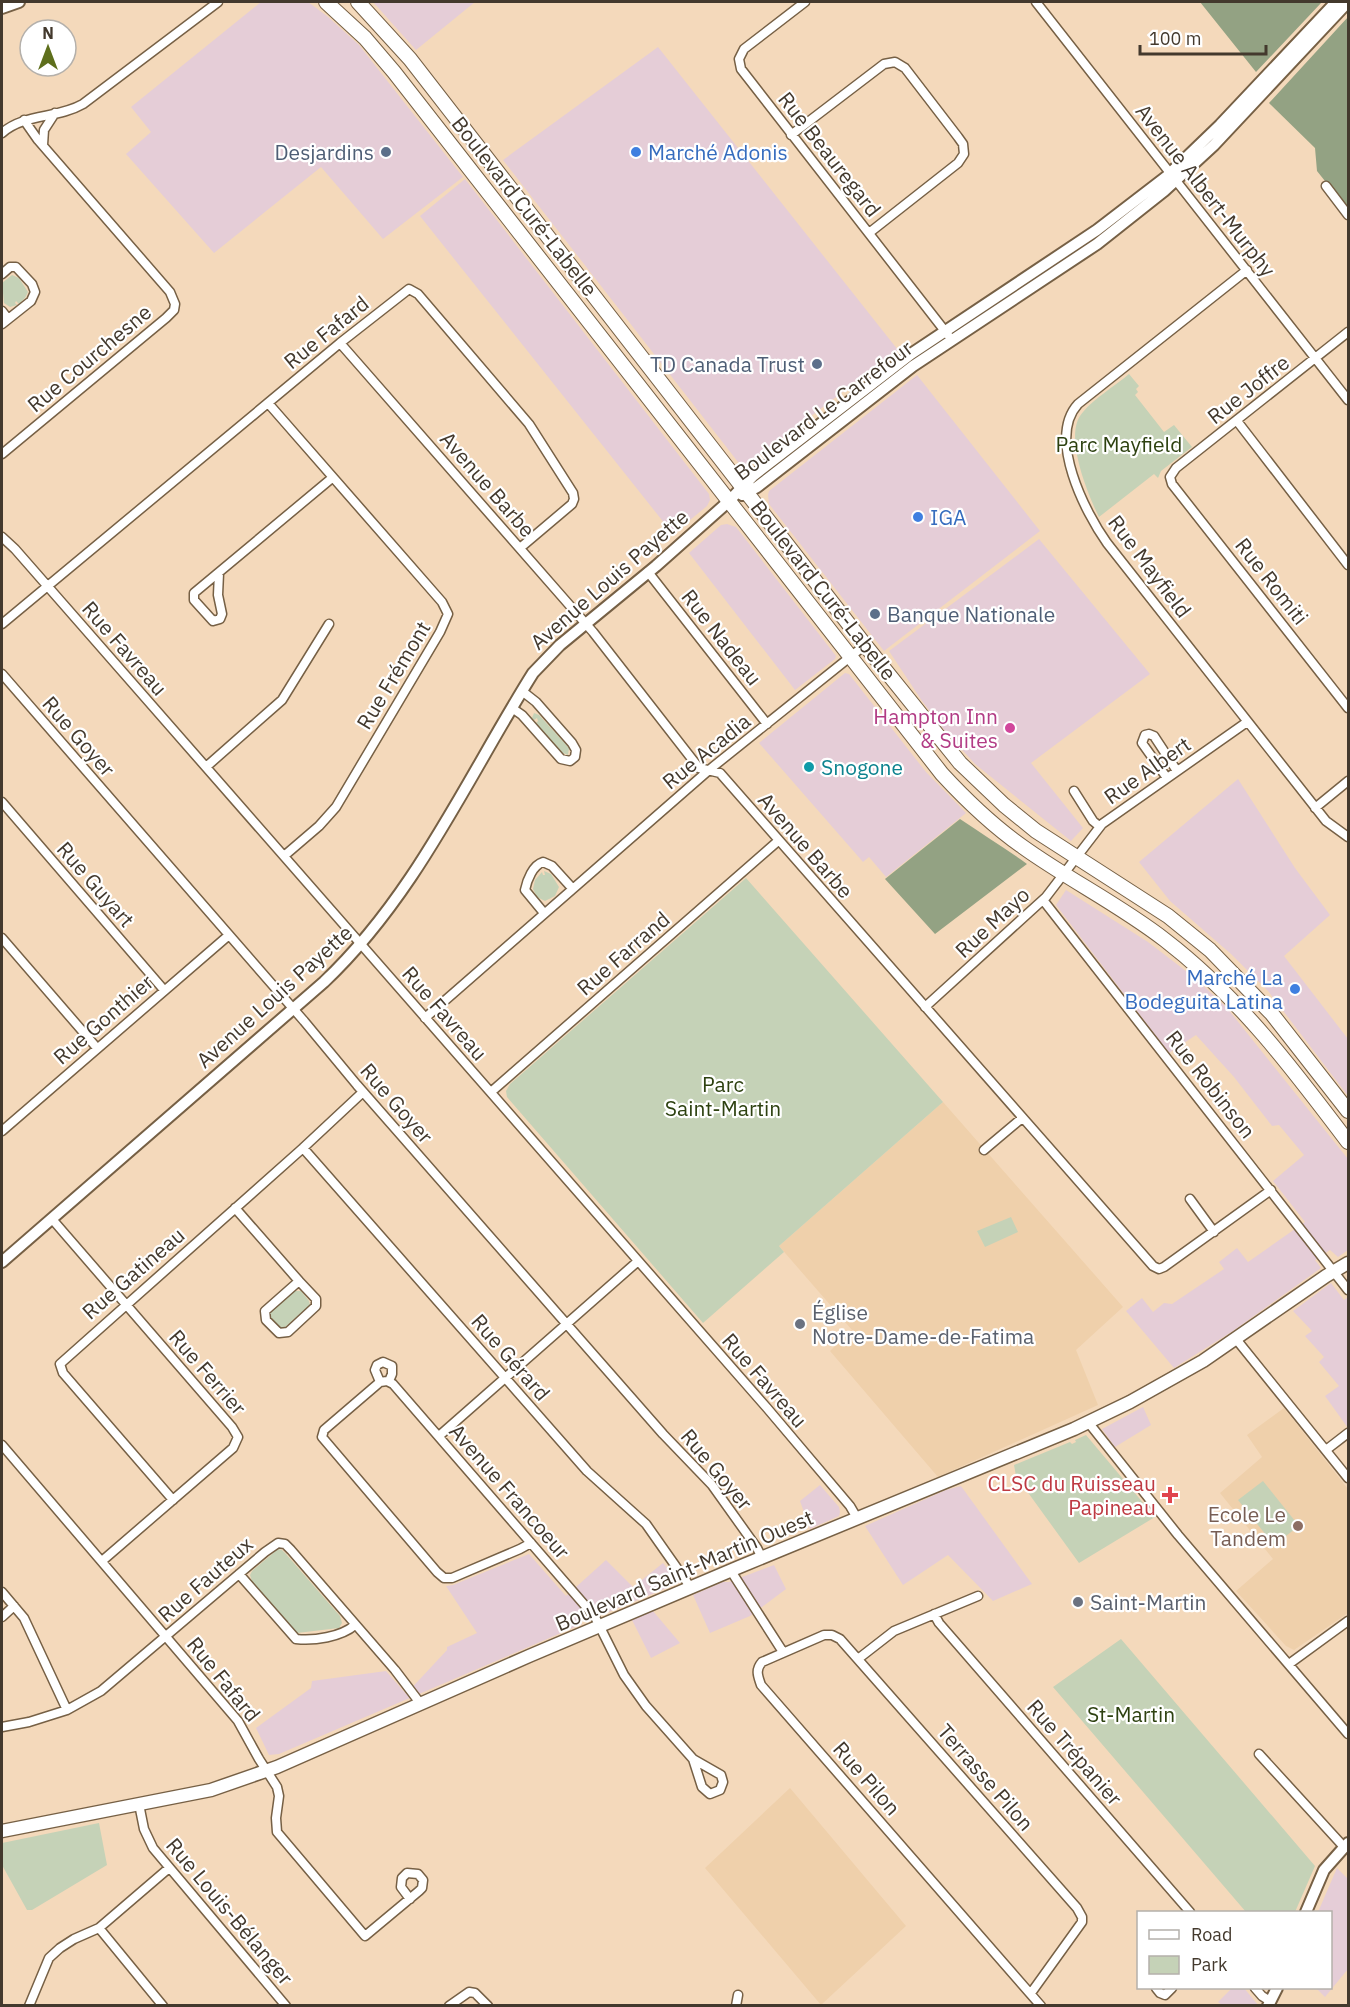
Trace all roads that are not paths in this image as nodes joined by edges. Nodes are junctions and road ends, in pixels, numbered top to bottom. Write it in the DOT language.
graph roads {
  1 [pos="19,2"];
  2 [pos="218,2"];
  3 [pos="326,2"];
  4 [pos="358,2"];
  5 [pos="805,2"];
  6 [pos="1036,2"];
  7 [pos="1336,2"];
  8 [pos="1348,2"];
  9 [pos="2,8"];
  10 [pos="55,113"];
  11 [pos="24,120"];
  12 [pos="2,133"];
  13 [pos="791,135"];
  14 [pos="43,146"];
  15 [pos="1173,177"];
  16 [pos="1326,186"];
  17 [pos="1348,215"];
  18 [pos="869,233"];
  19 [pos="1246,270"];
  20 [pos="2,274"];
  21 [pos="551,274"];
  22 [pos="578,274"];
  23 [pos="2,311"];
  24 [pos="5,322"];
  25 [pos="1348,332"];
  26 [pos="948,336"];
  27 [pos="340,343"];
  28 [pos="1316,359"];
  29 [pos="1348,400"];
  30 [pos="268,403"];
  31 [pos="1237,421"];
  32 [pos="2,454"];
  33 [pos="1170,475"];
  34 [pos="332,478"];
  35 [pos="745,489"];
  36 [pos="728,502"];
  37 [pos="2,537"];
  38 [pos="520,548"];
  39 [pos="1348,565"];
  40 [pos="648,572"];
  41 [pos="219,573"];
  42 [pos="47,585"];
  43 [pos="2,624"];
  44 [pos="329,624"];
  45 [pos="585,624"];
  46 [pos="866,645"];
  47 [pos="850,658"];
  48 [pos="2,674"];
  49 [pos="522,691"];
  50 [pos="512,708"];
  51 [pos="1348,708"];
  52 [pos="1247,722"];
  53 [pos="767,724"];
  54 [pos="206,766"];
  55 [pos="709,770"];
  56 [pos="1177,771"];
  57 [pos="1167,778"];
  58 [pos="1348,781"];
  59 [pos="1074,791"];
  60 [pos="2,802"];
  61 [pos="1315,808"];
  62 [pos="1099,826"];
  63 [pos="1348,837"];
  64 [pos="778,841"];
  65 [pos="284,856"];
  66 [pos="1076,857"];
  67 [pos="1063,874"];
  68 [pos="572,888"];
  69 [pos="1043,900"];
  70 [pos="544,914"];
  71 [pos="229,935"];
  72 [pos="2,938"];
  73 [pos="361,944"];
  74 [pos="164,990"];
  75 [pos="925,1007"];
  76 [pos="293,1009"];
  77 [pos="425,1018"];
  78 [pos="98,1048"];
  79 [pos="363,1092"];
  80 [pos="491,1092"];
  81 [pos="1348,1111"];
  82 [pos="1022,1118"];
  83 [pos="2,1131"];
  84 [pos="1348,1142"];
  85 [pos="303,1148"];
  86 [pos="984,1150"];
  87 [pos="1271,1190"];
  88 [pos="1190,1199"];
  89 [pos="235,1208"];
  90 [pos="52,1219"];
  91 [pos="1214,1232"];
  92 [pos="2,1262"];
  93 [pos="637,1262"];
  94 [pos="1348,1263"];
  95 [pos="1334,1271"];
  96 [pos="299,1281"];
  97 [pos="1348,1290"];
  98 [pos="126,1304"];
  99 [pos="567,1323"];
  100 [pos="1236,1340"];
  101 [pos="506,1378"];
  102 [pos="1088,1422"];
  103 [pos="1348,1433"];
  104 [pos="439,1436"];
  105 [pos="2,1445"];
  106 [pos="1326,1450"];
  107 [pos="1348,1478"];
  108 [pos="173,1500"];
  109 [pos="857,1518"];
  110 [pos="531,1543"];
  111 [pos="762,1557"];
  112 [pos="102,1561"];
  113 [pos="731,1570"];
  114 [pos="239,1574"];
  115 [pos="691,1588"];
  116 [pos="2,1592"];
  117 [pos="978,1596"];
  118 [pos="14,1606"];
  119 [pos="934,1614"];
  120 [pos="2,1617"];
  121 [pos="1348,1621"];
  122 [pos="355,1625"];
  123 [pos="600,1626"];
  124 [pos="166,1637"];
  125 [pos="783,1653"];
  126 [pos="858,1659"];
  127 [pos="1289,1664"];
  128 [pos="420,1704"];
  129 [pos="67,1710"];
  130 [pos="2,1727"];
  131 [pos="1348,1734"];
  132 [pos="1259,1754"];
  133 [pos="693,1759"];
  134 [pos="267,1771"];
  135 [pos="139,1804"];
  136 [pos="2,1831"];
  137 [pos="1346,1845"];
  138 [pos="169,1868"];
  139 [pos="410,1899"];
  140 [pos="1189,1911"];
  141 [pos="1306,1911"];
  142 [pos="99,1928"];
  143 [pos="1157,1989"];
  144 [pos="1171,1989"];
  145 [pos="1256,1989"];
  146 [pos="1276,1989"];
  147 [pos="1031,1993"];
  148 [pos="738,1995"];
  149 [pos="1269,2003"];
  150 [pos="29,2006"];
  151 [pos="163,2006"];
  152 [pos="286,2006"];
  153 [pos="449,2006"];
  154 [pos="488,2006"];
  155 [pos="736,2006"];
  156 [pos="1041,2006"];
  1 -- 9 [label="street"];
  2 -- 10 [label="street"];
  3 -- 21 [label="main road, Boulevard Curé-Labelle"];
  4 -- 22 [label="main road, Boulevard Curé-Labelle"];
  5 -- 13 [label="street, Rue Beauregard"];
  6 -- 15 [label="street, Avenue Albert-Murphy"];
  7 -- 15 [label="street, Boulevard Le Carrefour"];
  8 -- 15 [label="street, Boulevard Le Carrefour"];
  10 -- 11 [label="street"];
  10 -- 14 [label="street"];
  11 -- 12 [label="street"];
  11 -- 14 [label="street, Rue Courchesne"];
  13 -- 18 [label="street, Rue Beauregard"];
  13 -- 18 [label="street"];
  14 -- 32 [label="street, Rue Courchesne"];
  15 -- 19 [label="street, Avenue Albert-Murphy"];
  15 -- 26 [label="street, Boulevard Le Carrefour"];
  16 -- 17 [label="street"];
  18 -- 26 [label="street, Rue Beauregard"];
  19 -- 28 [label="street, Avenue Albert-Murphy"];
  19 -- 52 [label="street, Rue Mayfield"];
  20 -- 24 [label="street"];
  21 -- 22 [label="main road"];
  21 -- 36 [label="main road, Boulevard Curé-Labelle"];
  22 -- 35 [label="main road, Boulevard Curé-Labelle"];
  23 -- 24 [label="street"];
  25 -- 28 [label="street, Rue Joffre"];
  26 -- 35 [label="street, Boulevard Le Carrefour"];
  27 -- 30 [label="street, Rue Fafard"];
  27 -- 38 [label="street, Avenue Barbe"];
  27 -- 38 [label="street, Rue Fafard"];
  28 -- 29 [label="street, Avenue Albert-Murphy"];
  28 -- 31 [label="street, Rue Joffre"];
  30 -- 34 [label="street, Rue Frémont"];
  30 -- 42 [label="street, Rue Fafard"];
  31 -- 33 [label="street, Rue Joffre"];
  31 -- 39 [label="street"];
  33 -- 51 [label="street, Rue Romiti"];
  34 -- 41 [label="street"];
  34 -- 65 [label="street, Rue Frémont"];
  35 -- 36 [label="street, Boulevard Le Carrefour"];
  35 -- 46 [label="main road, Boulevard Curé-Labelle"];
  36 -- 40 [label="street, Avenue Louis Payette"];
  36 -- 47 [label="main road, Boulevard Curé-Labelle"];
  37 -- 42 [label="street, Rue Favreau"];
  38 -- 45 [label="street, Avenue Barbe"];
  40 -- 45 [label="street, Avenue Louis Payette"];
  40 -- 53 [label="street, Rue Nadeau"];
  41 -- 41 [label="street"];
  42 -- 43 [label="street, Rue Fafard"];
  42 -- 54 [label="street, Rue Favreau"];
  44 -- 54 [label="street"];
  45 -- 49 [label="street, Avenue Louis Payette"];
  45 -- 55 [label="street, Avenue Barbe"];
  46 -- 47 [label="street, Rue Acadia"];
  46 -- 66 [label="main road, Boulevard Curé-Labelle"];
  47 -- 53 [label="street, Rue Acadia"];
  47 -- 67 [label="main road, Boulevard Curé-Labelle"];
  48 -- 71 [label="street, Rue Goyer"];
  49 -- 50 [label="street, Avenue Louis Payette"];
  49 -- 50 [label="street"];
  50 -- 73 [label="street, Avenue Louis Payette"];
  52 -- 56 [label="street, Rue Albert"];
  52 -- 61 [label="street, Rue Mayfield"];
  53 -- 55 [label="street, Rue Acadia"];
  54 -- 65 [label="street, Rue Favreau"];
  55 -- 64 [label="street, Avenue Barbe"];
  55 -- 68 [label="street, Rue Acadia"];
  56 -- 57 [label="street, Rue Albert"];
  56 -- 57 [label="street"];
  57 -- 62 [label="street, Rue Albert"];
  58 -- 61 [label="street"];
  59 -- 62 [label="street"];
  60 -- 74 [label="street, Rue Guyart"];
  61 -- 63 [label="street, Rue Mayfield"];
  62 -- 66 [label="street, Rue Albert"];
  64 -- 75 [label="street, Avenue Barbe"];
  64 -- 80 [label="street, Rue Farrand"];
  65 -- 73 [label="street, Rue Favreau"];
  66 -- 67 [label="street, Rue Mayo"];
  66 -- 81 [label="main road, Boulevard Curé-Labelle"];
  67 -- 69 [label="street, Rue Mayo"];
  67 -- 84 [label="main road, Boulevard Curé-Labelle"];
  68 -- 70 [label="street, Rue Acadia"];
  68 -- 70 [label="street"];
  69 -- 75 [label="street, Rue Mayo"];
  69 -- 87 [label="street, Rue Robinson"];
  70 -- 77 [label="street, Rue Acadia"];
  71 -- 74 [label="street, Rue Gonthier"];
  71 -- 76 [label="street, Rue Goyer"];
  72 -- 78 [label="street"];
  73 -- 76 [label="street, Avenue Louis Payette"];
  73 -- 77 [label="street, Rue Favreau"];
  74 -- 78 [label="street, Rue Gonthier"];
  75 -- 82 [label="street, Avenue Barbe"];
  76 -- 79 [label="street, Rue Goyer"];
  76 -- 90 [label="street, Avenue Louis Payette"];
  77 -- 80 [label="street, Rue Favreau"];
  78 -- 83 [label="street, Rue Gonthier"];
  79 -- 85 [label="street, Rue Gatineau"];
  79 -- 99 [label="street, Rue Goyer"];
  80 -- 93 [label="street, Rue Favreau"];
  82 -- 86 [label="street"];
  82 -- 91 [label="street, Avenue Barbe"];
  85 -- 89 [label="street, Rue Gatineau"];
  85 -- 101 [label="street, Rue Gérard"];
  87 -- 91 [label="street, Avenue Barbe"];
  87 -- 95 [label="street, Rue Robinson"];
  88 -- 91 [label="street"];
  89 -- 96 [label="street"];
  89 -- 98 [label="street, Rue Gatineau"];
  90 -- 92 [label="street, Avenue Louis Payette"];
  90 -- 98 [label="street, Rue Ferrier"];
  93 -- 99 [label="street"];
  93 -- 109 [label="street, Rue Favreau"];
  94 -- 95 [label="main road, Boulevard Saint-Martin Ouest"];
  95 -- 97 [label="street, Rue Robinson"];
  95 -- 100 [label="main road, Boulevard Saint-Martin Ouest"];
  96 -- 96 [label="street"];
  98 -- 108 [label="street, Rue Ferrier"];
  98 -- 108 [label="street, Rue Gatineau"];
  99 -- 101 [label="street"];
  99 -- 111 [label="street, Rue Goyer"];
  100 -- 102 [label="main road, Boulevard Saint-Martin Ouest"];
  100 -- 106 [label="street"];
  101 -- 104 [label="street"];
  101 -- 115 [label="street, Rue Gérard"];
  102 -- 109 [label="main road, Boulevard Saint-Martin Ouest"];
  102 -- 127 [label="street"];
  103 -- 106 [label="street"];
  104 -- 110 [label="street, Avenue Francoeur"];
  104 -- 110 [label="street, Avenue Francoeur"];
  105 -- 112 [label="street, Rue Fafard"];
  106 -- 107 [label="street"];
  108 -- 112 [label="street, Rue Ferrier"];
  109 -- 111 [label="main road, Boulevard Saint-Martin Ouest"];
  110 -- 123 [label="street, Avenue Francoeur"];
  111 -- 113 [label="main road, Boulevard Saint-Martin Ouest"];
  112 -- 124 [label="street, Rue Fafard"];
  113 -- 115 [label="main road, Boulevard Saint-Martin Ouest"];
  113 -- 125 [label="street"];
  114 -- 122 [label="street"];
  114 -- 122 [label="street, Rue Fauteux"];
  114 -- 124 [label="street, Rue Fauteux"];
  115 -- 123 [label="main road, Boulevard Saint-Martin Ouest"];
  116 -- 118 [label="street"];
  117 -- 119 [label="street"];
  118 -- 120 [label="street"];
  118 -- 129 [label="street"];
  119 -- 126 [label="street"];
  119 -- 140 [label="street, Rue Trépanier"];
  121 -- 127 [label="street"];
  122 -- 128 [label="street, Rue Fauteux"];
  123 -- 128 [label="main road, Boulevard Saint-Martin Ouest"];
  123 -- 133 [label="street, Avenue Francoeur"];
  124 -- 129 [label="street, Rue Fauteux"];
  124 -- 134 [label="street, Rue Fafard"];
  125 -- 126 [label="street, Terrasse Pilon"];
  125 -- 147 [label="street, Rue Pilon"];
  126 -- 147 [label="street, Terrasse Pilon"];
  127 -- 131 [label="street"];
  128 -- 134 [label="main road, Boulevard Saint-Martin Ouest"];
  129 -- 130 [label="street, Rue Fauteux"];
  132 -- 137 [label="street"];
  134 -- 135 [label="main road, Boulevard Saint-Martin Ouest"];
  134 -- 139 [label="street, Rue Fafard"];
  135 -- 136 [label="main road, Boulevard Saint-Martin Ouest"];
  135 -- 138 [label="street, Rue Louis-Bélanger"];
  137 -- 141 [label="street"];
  138 -- 142 [label="street"];
  138 -- 152 [label="street, Rue Louis-Bélanger"];
  142 -- 150 [label="street"];
  142 -- 151 [label="street"];
  143 -- 144 [label="street"];
  145 -- 149 [label="street"];
  146 -- 149 [label="street"];
  147 -- 156 [label="street, Rue Pilon"];
  148 -- 155 [label="street"];
  153 -- 154 [label="street"];
}
